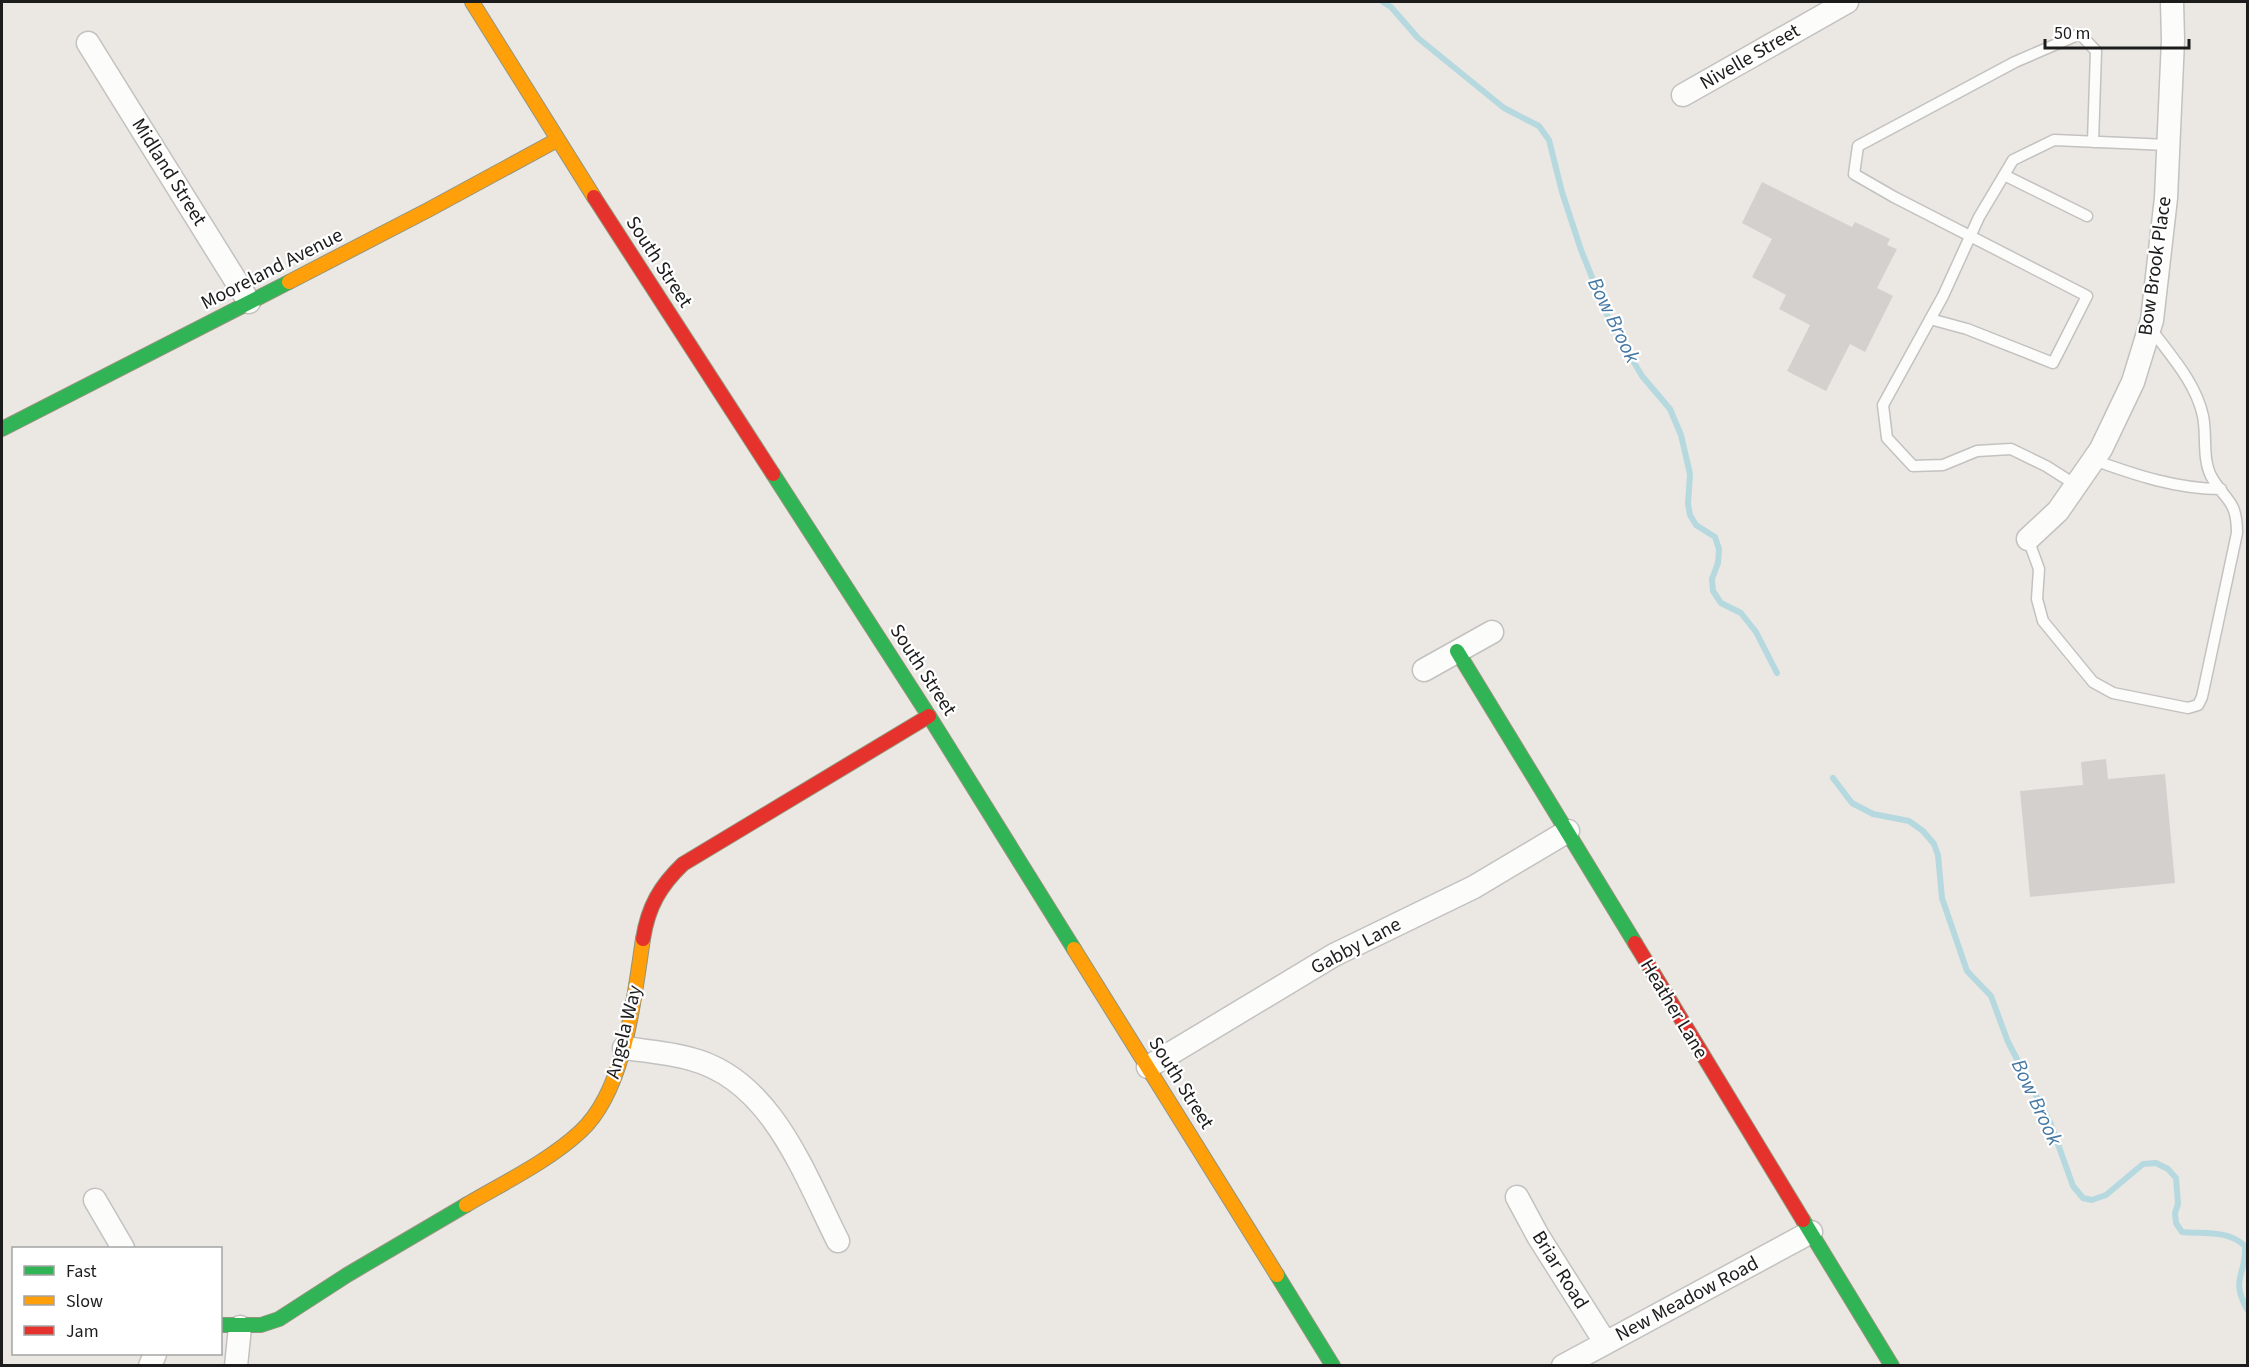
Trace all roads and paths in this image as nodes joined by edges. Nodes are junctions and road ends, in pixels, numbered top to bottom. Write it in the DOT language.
graph roads {
  1 [pos="471,2"];
  2 [pos="1847,2"];
  3 [pos="2172,2"];
  4 [pos="88,43"];
  5 [pos="1683,95"];
  6 [pos="557,140"];
  7 [pos="2093,142"];
  8 [pos="2168,145"];
  9 [pos="2004,175"];
  10 [pos="2087,216"];
  11 [pos="1970,237"];
  12 [pos="249,302"];
  13 [pos="1930,319"];
  14 [pos="2150,328"];
  15 [pos="2,429"];
  16 [pos="2094,460"];
  17 [pos="2076,485"];
  18 [pos="2221,489"];
  19 [pos="2028,538"];
  20 [pos="1492,632"];
  21 [pos="1457,651"];
  22 [pos="1424,670"];
  23 [pos="929,716"];
  24 [pos="1568,831"];
  25 [pos="624,1048"];
  26 [pos="1148,1067"];
  27 [pos="1517,1197"];
  28 [pos="94,1200"];
  29 [pos="1811,1232"];
  30 [pos="838,1241"];
  31 [pos="122,1247"];
  32 [pos="230,1326"];
  33 [pos="1605,1342"];
  34 [pos="236,1365"];
  35 [pos="1333,1365"];
  36 [pos="1563,1365"];
  37 [pos="1892,1365"];
  1 -- 6 [label="street, South Street"];
  2 -- 5 [label="street, Nivelle Street"];
  3 -- 8 [label="street, Bow Brook Place"];
  4 -- 12 [label="street, Midland Street"];
  6 -- 12 [label="street, Mooreland Avenue"];
  6 -- 23 [label="street, South Street"];
  7 -- 8 [label="lane"];
  7 -- 9 [label="lane"];
  7 -- 11 [label="lane"];
  8 -- 14 [label="street, Bow Brook Place"];
  9 -- 10 [label="lane"];
  9 -- 11 [label="lane"];
  11 -- 13 [label="lane"];
  11 -- 13 [label="lane"];
  12 -- 15 [label="street, Mooreland Avenue"];
  13 -- 17 [label="lane"];
  14 -- 16 [label="street, Bow Brook Place"];
  14 -- 18 [label="lane"];
  16 -- 17 [label="street, Bow Brook Place"];
  16 -- 18 [label="lane"];
  17 -- 19 [label="street, Bow Brook Place"];
  18 -- 19 [label="lane"];
  20 -- 21 [label="street"];
  21 -- 22 [label="street"];
  21 -- 24 [label="street, Heather Lane"];
  23 -- 25 [label="street, Angela Way"];
  23 -- 26 [label="street, South Street"];
  24 -- 26 [label="street, Gabby Lane"];
  24 -- 29 [label="street, Heather Lane"];
  25 -- 30 [label="street"];
  25 -- 32 [label="street, Angela Way"];
  26 -- 35 [label="street, South Street"];
  27 -- 33 [label="street, Briar Road"];
  28 -- 31 [label="street"];
  29 -- 33 [label="street, New Meadow Road"];
  29 -- 37 [label="street, Heather Lane"];
  32 -- 34 [label="street, Angela Way"];
  33 -- 36 [label="street, New Meadow Road"];
}
